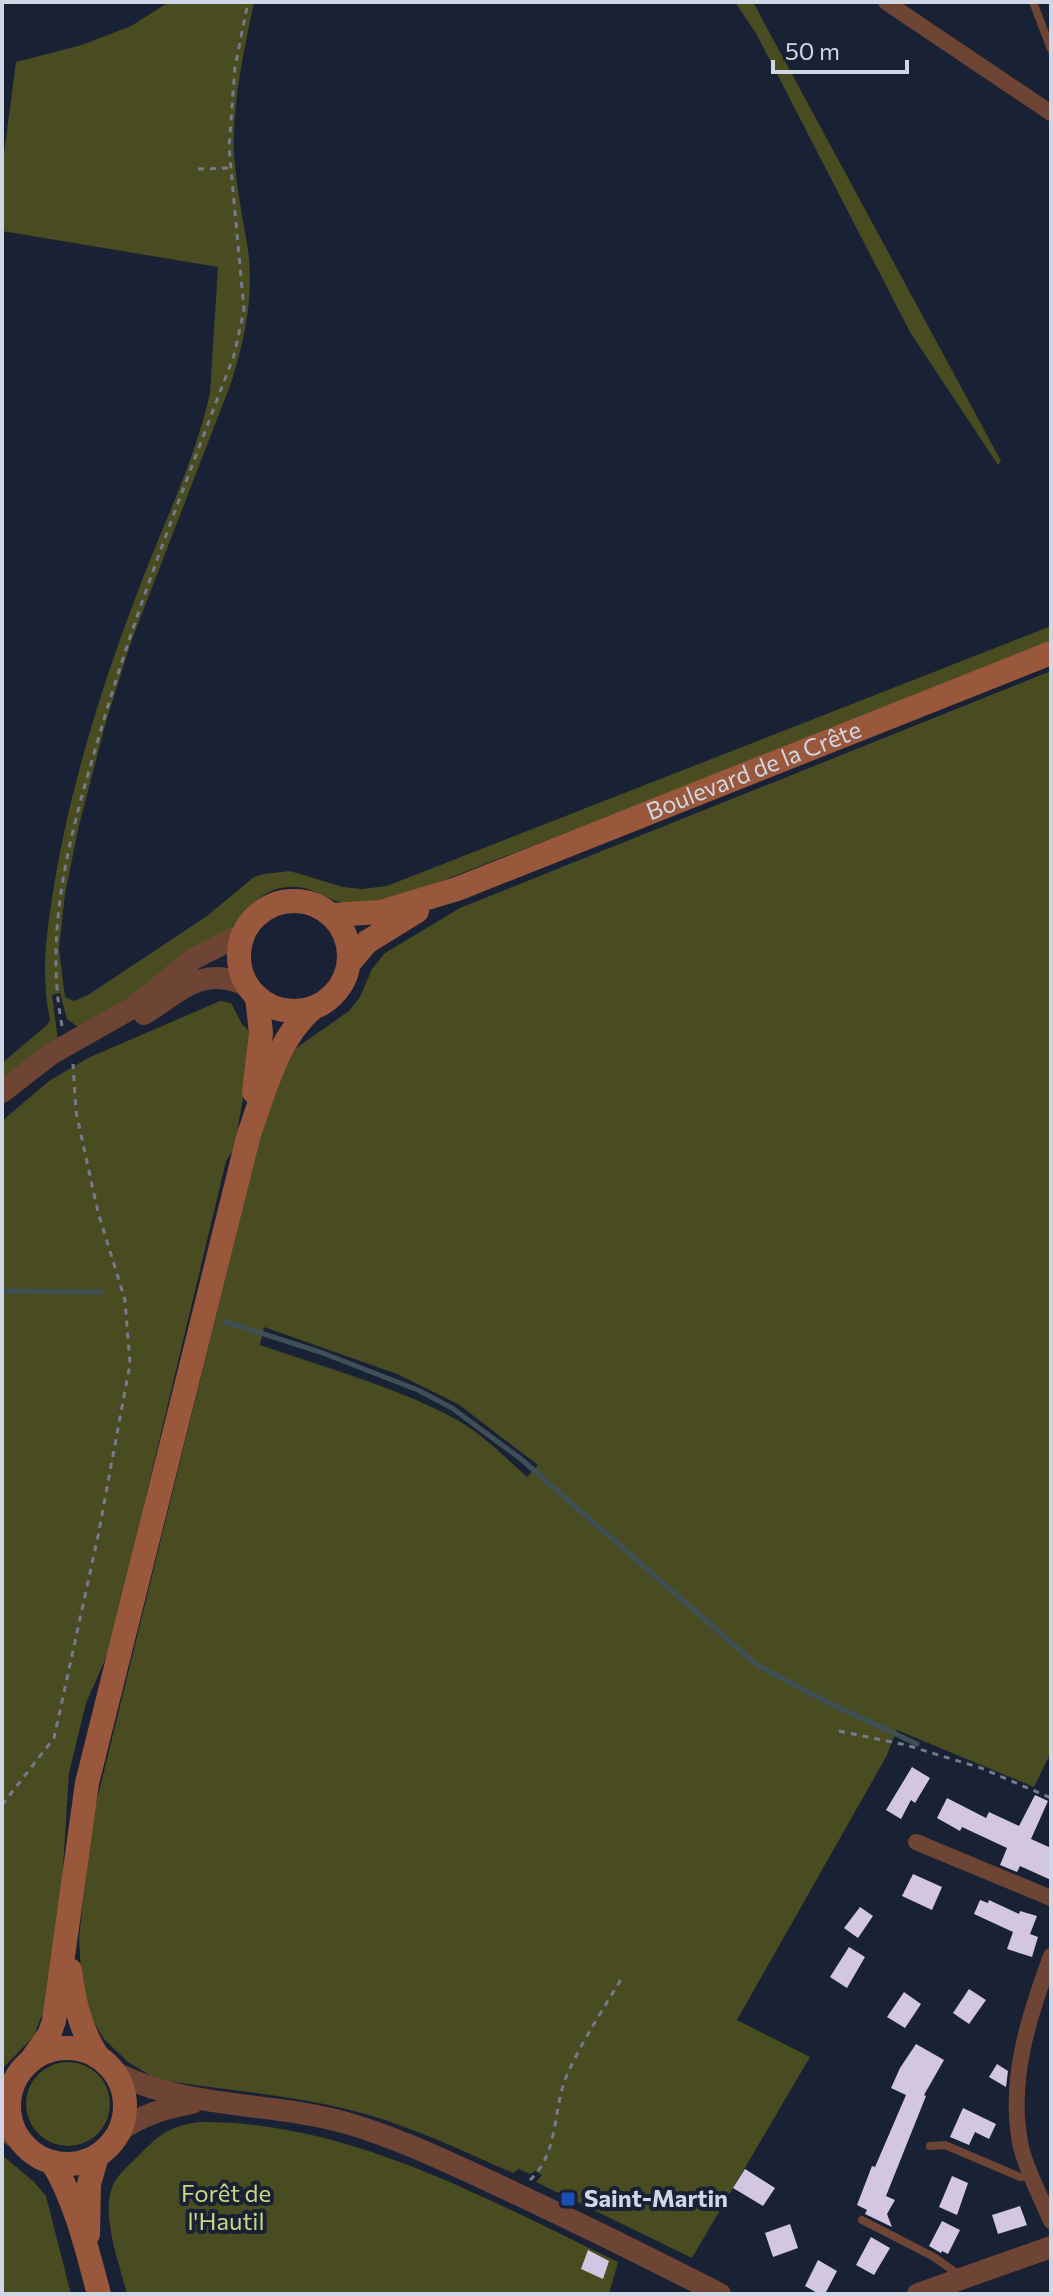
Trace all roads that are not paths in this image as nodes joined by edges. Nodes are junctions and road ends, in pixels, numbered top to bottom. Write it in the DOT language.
graph roads {
  1 [pos="886,2"];
  2 [pos="1033,2"];
  3 [pos="1051,49"];
  4 [pos="1051,113"];
  5 [pos="1051,653"];
  6 [pos="457,889"];
  7 [pos="332,915"];
  8 [pos="244,933"];
  9 [pos="350,962"];
  10 [pos="252,991"];
  11 [pos="313,1008"];
  12 [pos="70,1048"];
  13 [pos="2,1092"];
  14 [pos="2,1104"];
  15 [pos="249,1134"];
  16 [pos="916,1842"];
  17 [pos="1051,1898"];
  18 [pos="69,1928"];
  19 [pos="1051,1956"];
  20 [pos="32,2059"];
  21 [pos="106,2065"];
  22 [pos="8,2085"];
  23 [pos="203,2100"];
  24 [pos="119,2131"];
  25 [pos="10,2134"];
  26 [pos="930,2146"];
  27 [pos="97,2156"];
  28 [pos="52,2162"];
  29 [pos="1032,2175"];
  30 [pos="862,2220"];
  31 [pos="1051,2221"];
  32 [pos="1051,2247"];
  33 [pos="88,2252"];
  34 [pos="963,2278"];
  35 [pos="99,2294"];
  36 [pos="720,2294"];
  37 [pos="918,2294"];
  1 -- 4 [label="street"];
  2 -- 3 [label="lane"];
  5 -- 6 [label="main road, Boulevard de la Crête"];
  6 -- 7 [label="main road, Boulevard de la Crête"];
  6 -- 9 [label="main road, Boulevard de la Crête"];
  7 -- 8 [label="main road"];
  7 -- 9 [label="main road"];
  8 -- 10 [label="main road"];
  8 -- 12 [label="street"];
  9 -- 11 [label="main road"];
  10 -- 11 [label="main road"];
  10 -- 12 [label="street"];
  10 -- 15 [label="main road"];
  11 -- 15 [label="main road"];
  12 -- 13 [label="street"];
  12 -- 14 [label="street"];
  15 -- 18 [label="main road"];
  16 -- 17 [label="street"];
  18 -- 20 [label="main road"];
  18 -- 21 [label="main road"];
  19 -- 29 [label="street"];
  20 -- 21 [label="main road"];
  20 -- 22 [label="main road"];
  21 -- 23 [label="street"];
  21 -- 24 [label="main road"];
  22 -- 25 [label="main road"];
  23 -- 24 [label="street"];
  23 -- 36 [label="street"];
  24 -- 27 [label="main road"];
  25 -- 28 [label="main road"];
  26 -- 29 [label="lane"];
  27 -- 28 [label="main road"];
  27 -- 33 [label="main road"];
  28 -- 33 [label="main road"];
  29 -- 31 [label="street"];
  30 -- 34 [label="lane"];
  32 -- 34 [label="street"];
  33 -- 35 [label="main road"];
  34 -- 37 [label="street"];
}
